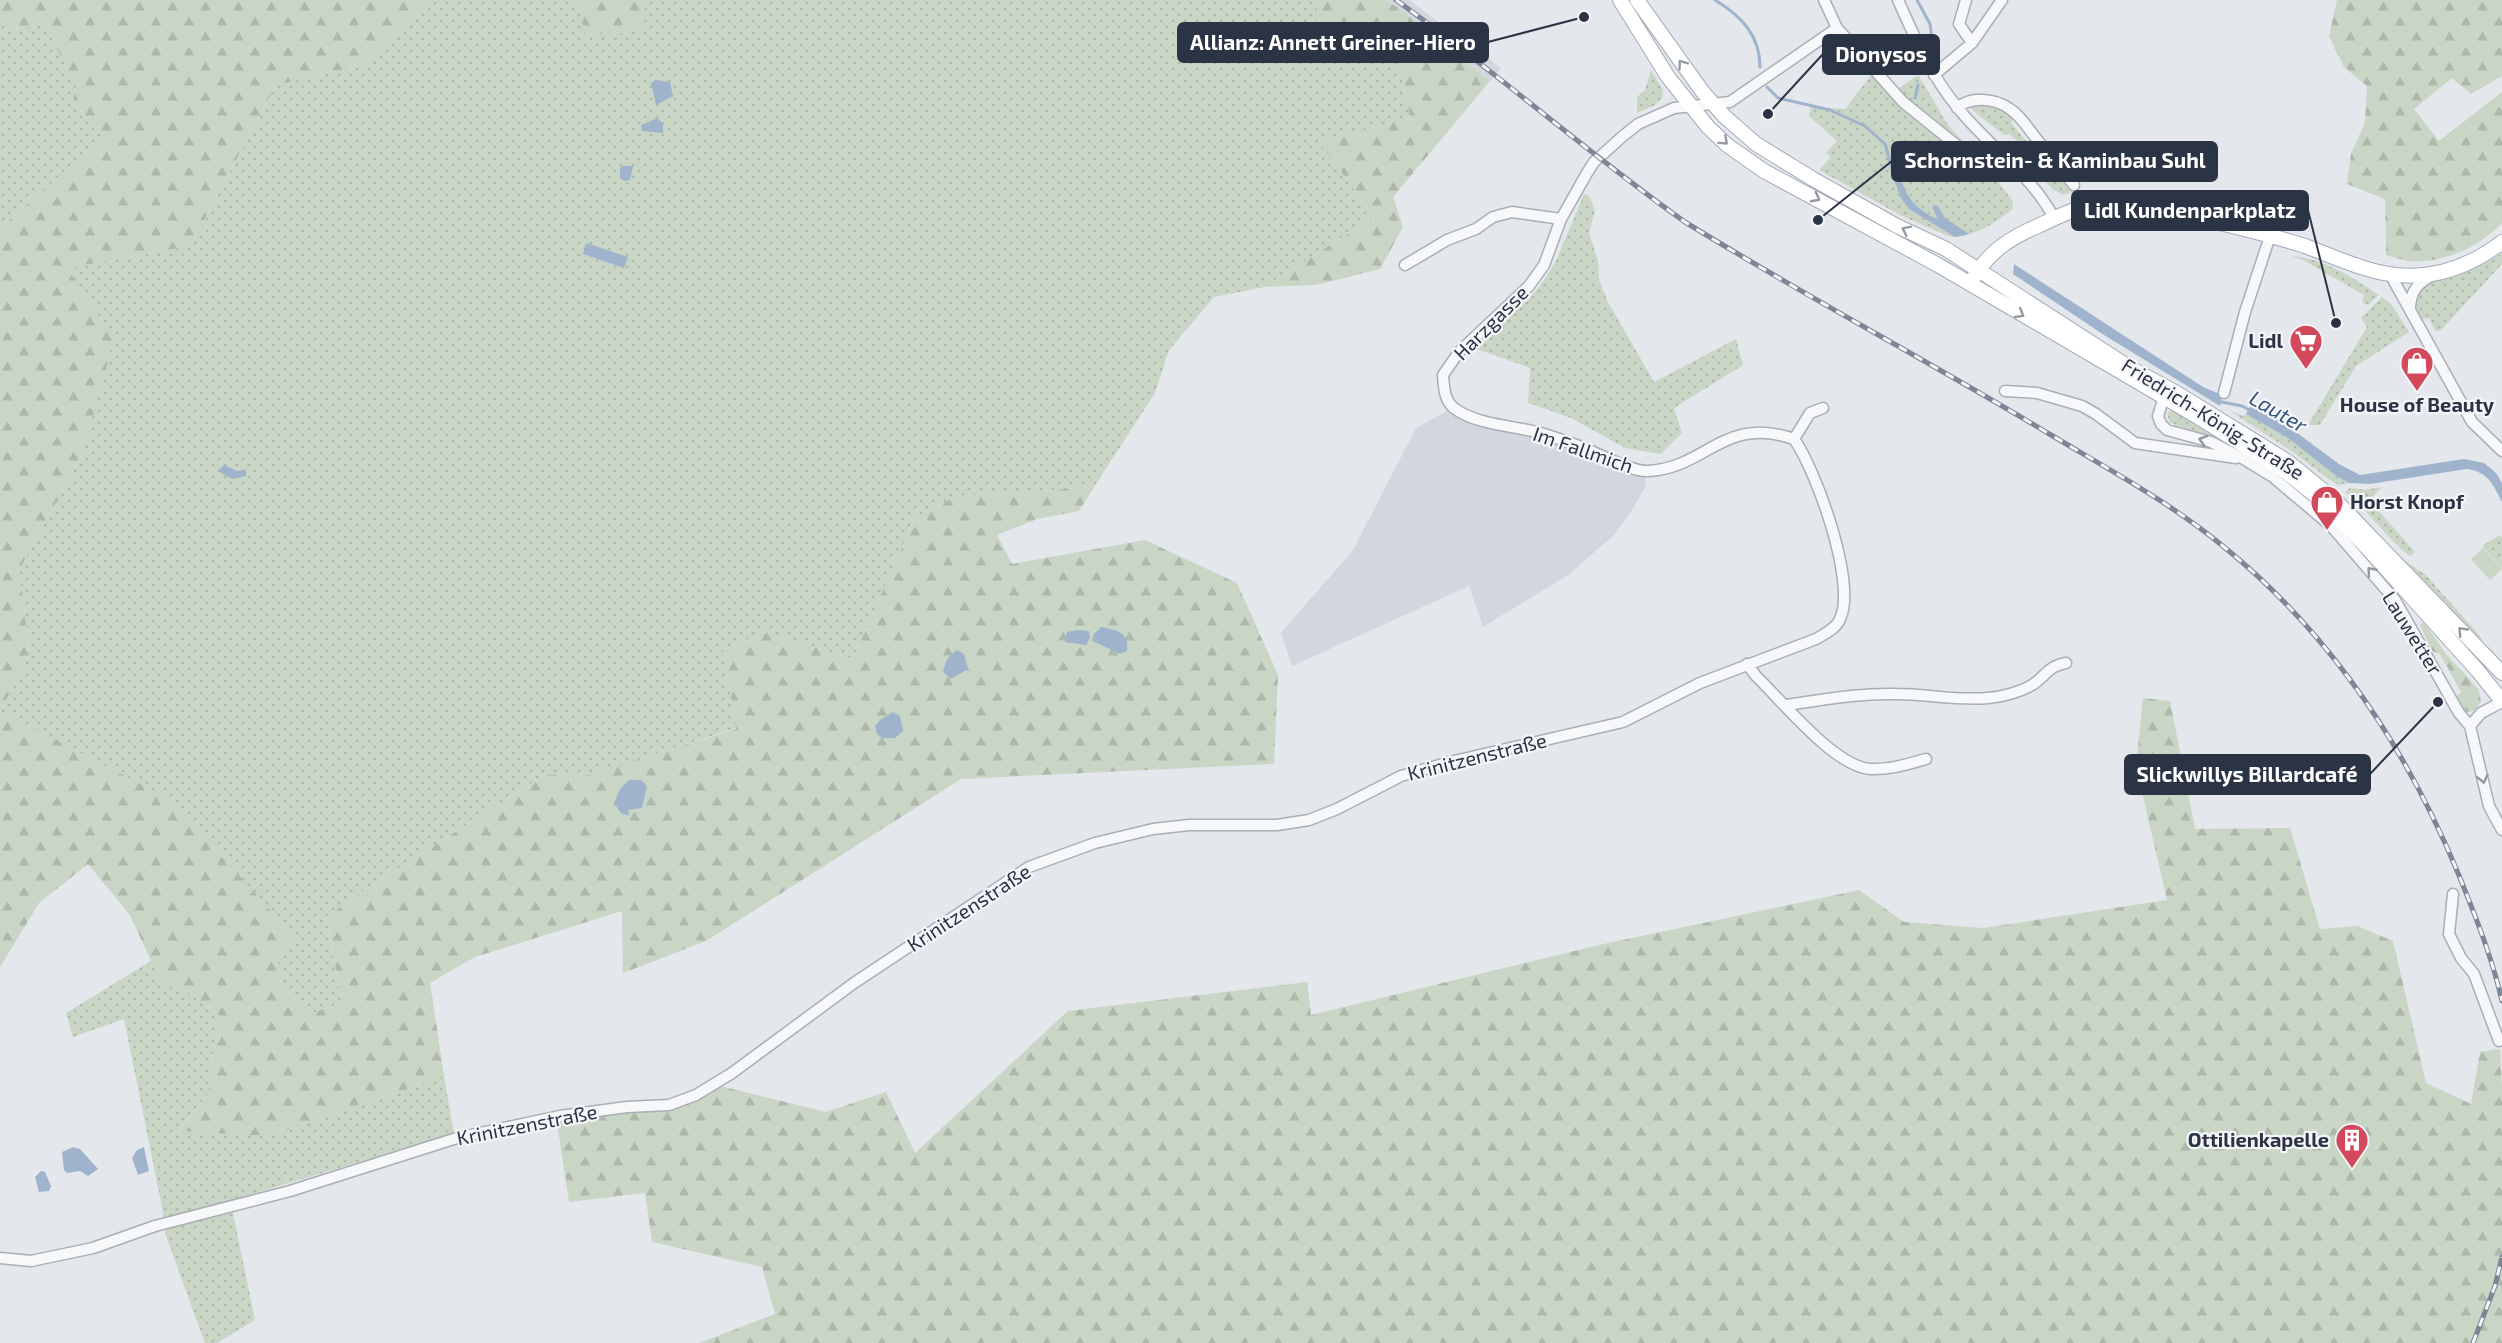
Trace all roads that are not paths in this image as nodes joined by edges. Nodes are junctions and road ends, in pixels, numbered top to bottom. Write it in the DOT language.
graph roads {
  1 [pos="1620,0"];
  2 [pos="1636,0"];
  3 [pos="1824,0"];
  4 [pos="1898,0"];
  5 [pos="1966,0"];
  6 [pos="2002,0"];
  7 [pos="1837,28"];
  8 [pos="1972,43"];
  9 [pos="1934,75"];
  10 [pos="1690,105"];
  11 [pos="1713,105"];
  12 [pos="1958,108"];
  13 [pos="1960,148"];
  14 [pos="2074,184"];
  15 [pos="2054,218"];
  16 [pos="1560,219"];
  17 [pos="2270,236"];
  18 [pos="2502,242"];
  19 [pos="1405,265"];
  20 [pos="1978,270"];
  21 [pos="2390,274"];
  22 [pos="2434,274"];
  23 [pos="1970,284"];
  24 [pos="2410,308"];
  25 [pos="2005,392"];
  26 [pos="2224,393"];
  27 [pos="2163,397"];
  28 [pos="1823,408"];
  29 [pos="1471,417"];
  30 [pos="1794,439"];
  31 [pos="2502,451"];
  32 [pos="2242,458"];
  33 [pos="2066,663"];
  34 [pos="1747,664"];
  35 [pos="2502,673"];
  36 [pos="2502,702"];
  37 [pos="1786,705"];
  38 [pos="2470,726"];
  39 [pos="1926,759"];
  40 [pos="2502,830"];
  41 [pos="2453,894"];
  42 [pos="2499,1041"];
  43 [pos="0,1258"];
  1 -- 10 [label="main road, Friedrich-König-Straße"];
  11 -- 2 [label="main road, Friedrich-König-Straße, one-way"];
  3 -- 7 [label="street"];
  4 -- 9 [label="street"];
  5 -- 8 [label="street"];
  6 -- 8 [label="street"];
  7 -- 11 [label="street, Harzgasse"];
  7 -- 13 [label="street"];
  8 -- 9 [label="street"];
  9 -- 12 [label="street"];
  10 -- 11 [label="street, Harzgasse"];
  10 -- 16 [label="street, Harzgasse"];
  10 -- 23 [label="main road, Friedrich-König-Straße, one-way"];
  20 -- 11 [label="main road, Friedrich-König-Straße, one-way"];
  12 -- 14 [label="street"];
  12 -- 15 [label="street"];
  15 -- 17 [label="main road"];
  15 -- 20 [label="main road"];
  16 -- 19 [label="street"];
  16 -- 29 [label="street, Harzgasse"];
  17 -- 21 [label="main road"];
  17 -- 26 [label="street"];
  18 -- 22 [label="main road"];
  20 -- 23 [label="main road"];
  35 -- 20 [label="main road, Friedrich-König-Straße, one-way"];
  21 -- 22 [label="main road"];
  21 -- 24 [label="street"];
  22 -- 24 [label="street"];
  23 -- 27 [label="main road, Friedrich-König-Straße, one-way"];
  24 -- 31 [label="street"];
  25 -- 32 [label="street"];
  32 -- 27 [label="street, Lauwetter, one-way"];
  27 -- 36 [label="main road, Friedrich-König-Straße"];
  28 -- 30 [label="street"];
  29 -- 30 [label="street, Im Fallmich"];
  30 -- 34 [label="street, Krinitzenstraße"];
  38 -- 32 [label="street, Lauwetter, one-way"];
  33 -- 37 [label="street"];
  34 -- 37 [label="street"];
  34 -- 43 [label="street, Krinitzenstraße"];
  36 -- 38 [label="street"];
  37 -- 39 [label="street"];
  38 -- 40 [label="street, Lauwetter, one-way"];
  41 -- 42 [label="street"];
}
